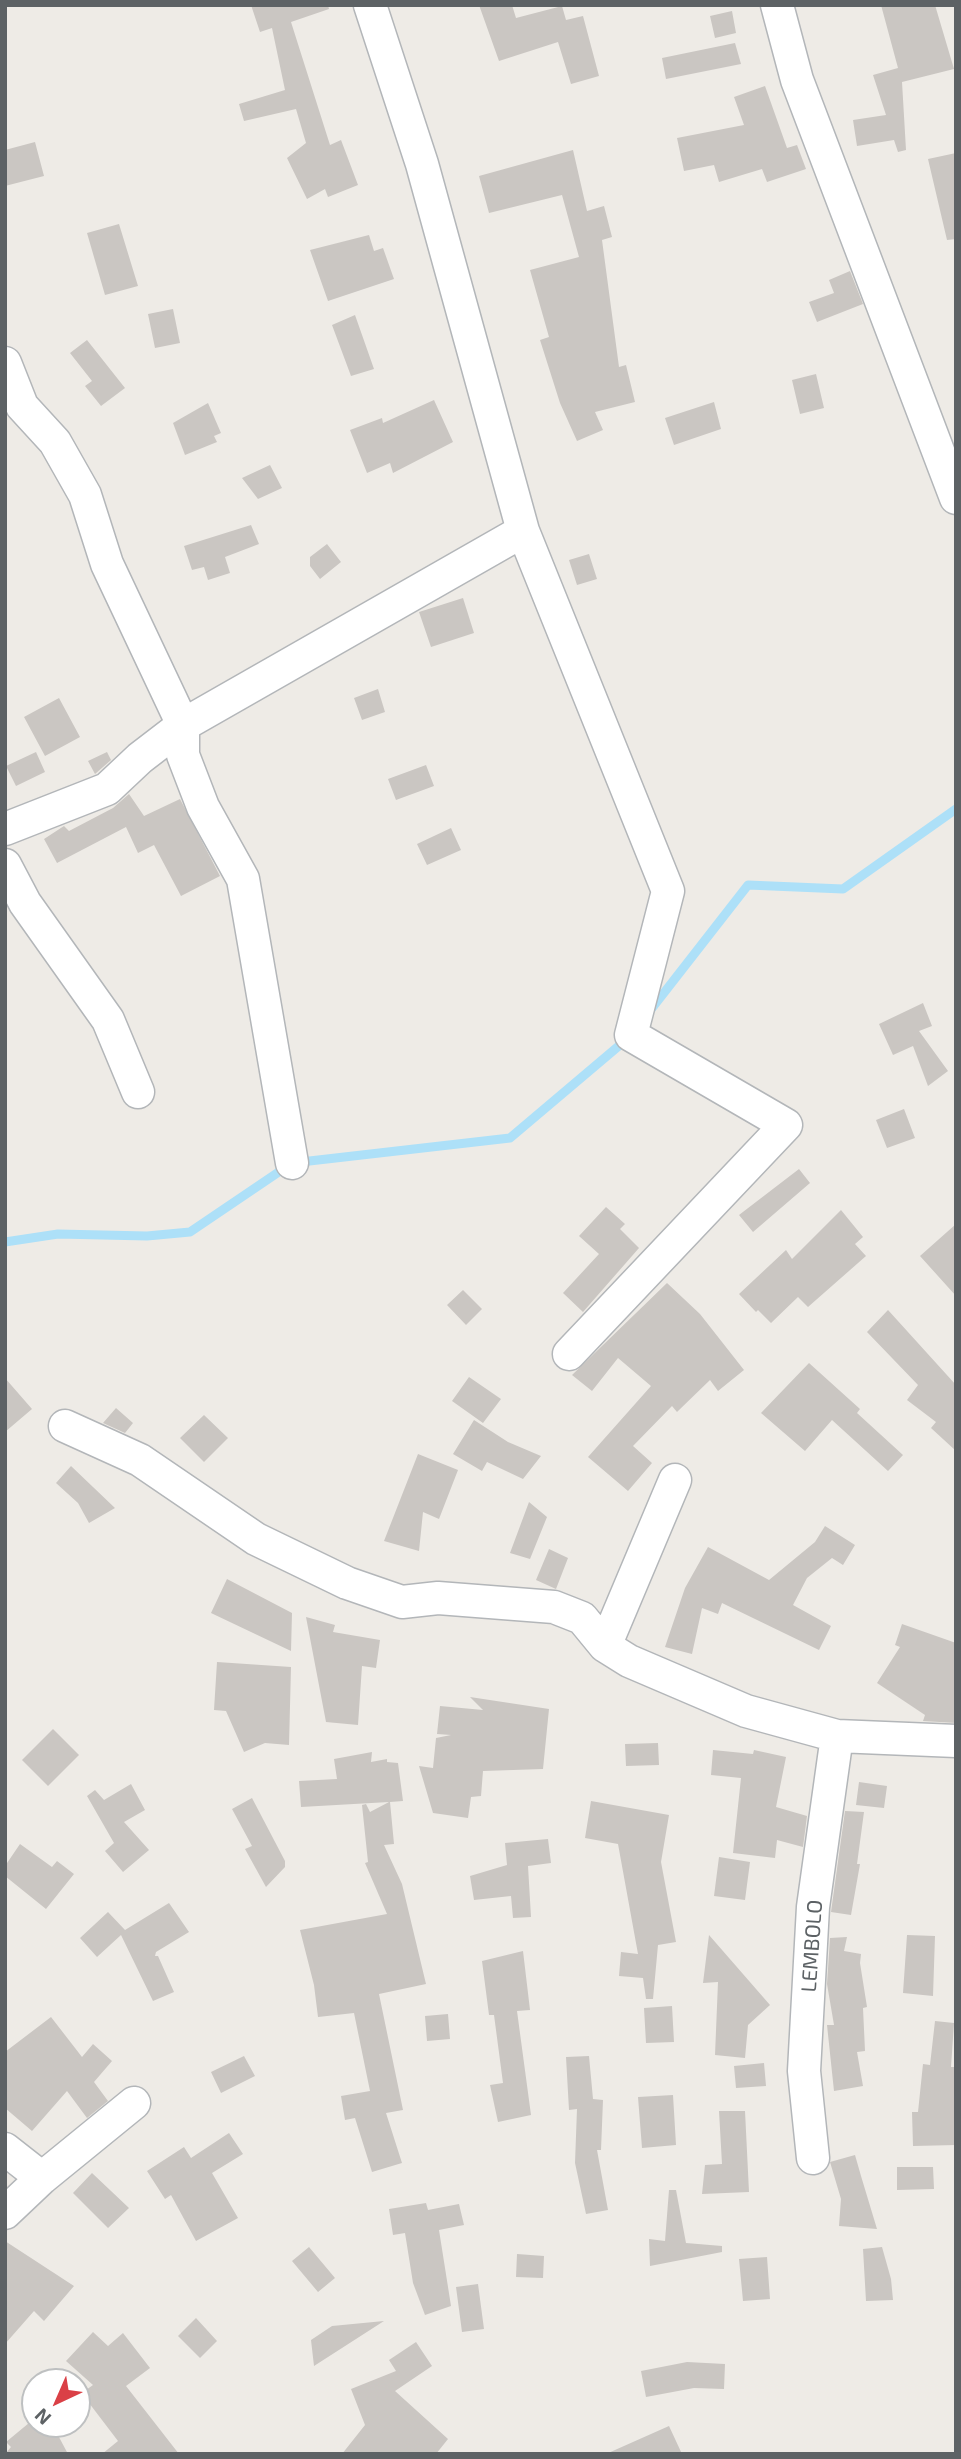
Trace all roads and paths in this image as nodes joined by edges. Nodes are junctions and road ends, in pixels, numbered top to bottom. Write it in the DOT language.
graph roads {
  1 [pos="370,5"];
  2 [pos="777,5"];
  3 [pos="5,363"];
  4 [pos="956,498"];
  5 [pos="523,531"];
  6 [pos="183,725"];
  7 [pos="5,829"];
  8 [pos="5,865"];
  9 [pos="138,1092"];
  10 [pos="292,1163"];
  11 [pos="569,1354"];
  12 [pos="65,1426"];
  13 [pos="675,1480"];
  14 [pos="605,1646"];
  15 [pos="837,1735"];
  16 [pos="956,1741"];
  17 [pos="134,2103"];
  18 [pos="5,2149"];
  19 [pos="813,2158"];
  20 [pos="42,2178"];
  21 [pos="5,2213"];
  1 -- 5 [label="street"];
  2 -- 4 [label="street"];
  3 -- 6 [label="street"];
  5 -- 6 [label="street"];
  5 -- 11 [label="street"];
  6 -- 7 [label="street"];
  6 -- 10 [label="street"];
  8 -- 9 [label="street"];
  12 -- 14 [label="street"];
  13 -- 14 [label="street"];
  14 -- 15 [label="street"];
  15 -- 16 [label="street"];
  15 -- 19 [label="street, LEMBOLO"];
  17 -- 20 [label="street"];
  18 -- 20 [label="street"];
  20 -- 21 [label="street"];
}
